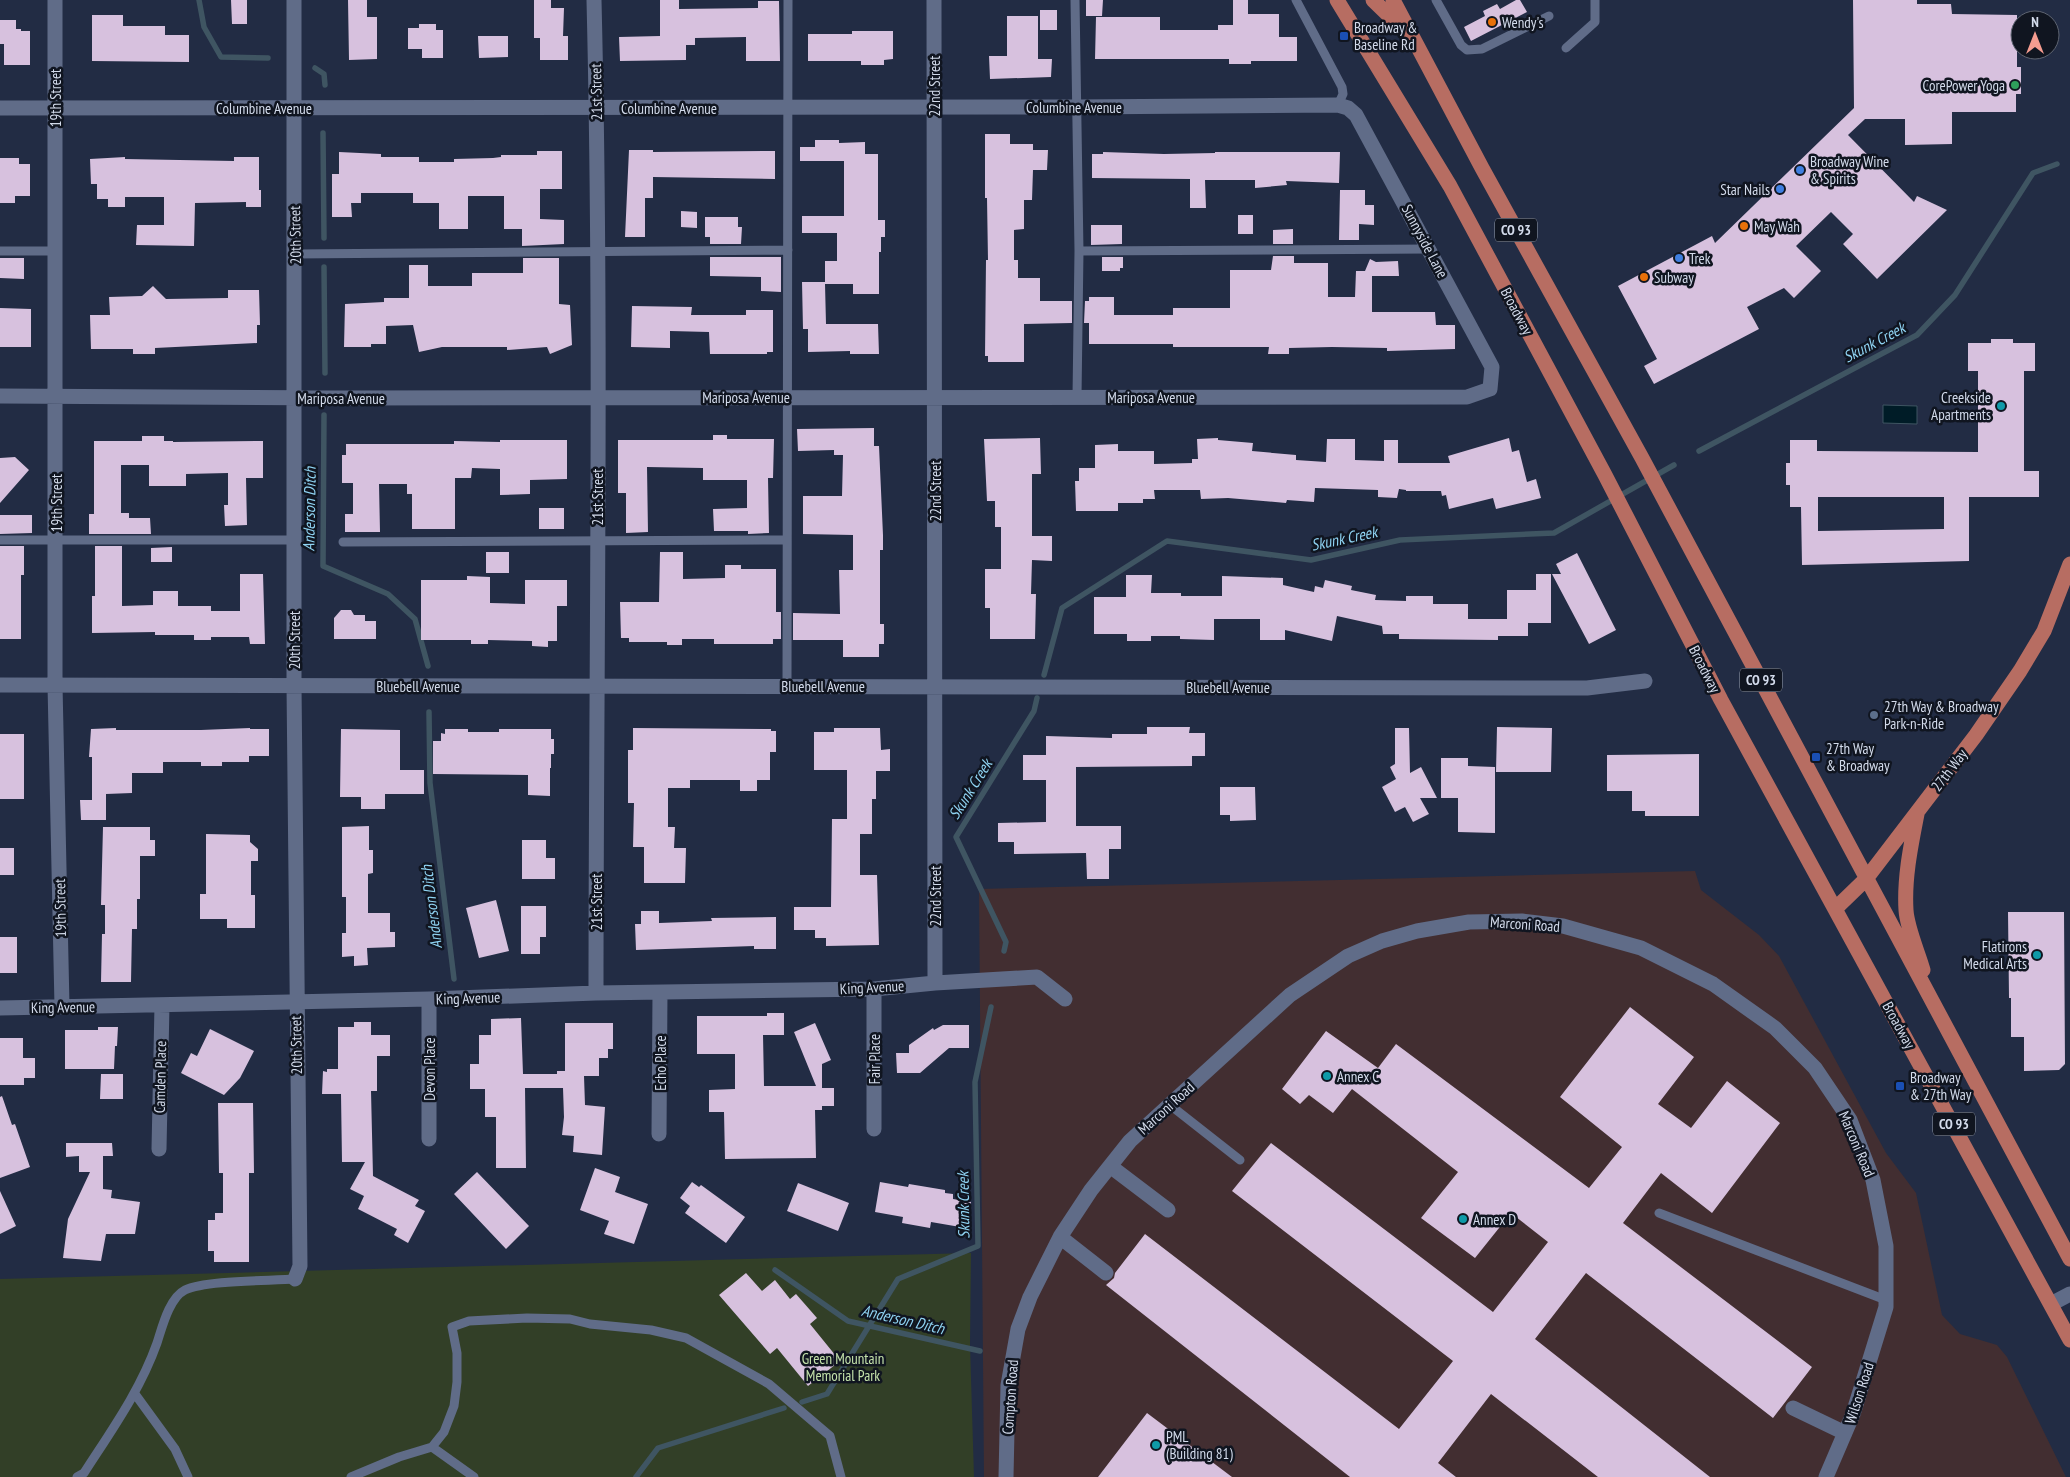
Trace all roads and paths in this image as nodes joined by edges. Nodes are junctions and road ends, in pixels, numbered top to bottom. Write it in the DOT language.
graph roads {
  1 [pos="55,0"];
  2 [pos="294,0"];
  3 [pos="594,0"];
  4 [pos="788,0"];
  5 [pos="934,0"];
  6 [pos="1075,0"];
  7 [pos="1296,0"];
  8 [pos="1337,0"];
  9 [pos="1373,0"];
  10 [pos="1394,0"];
  11 [pos="1436,0"];
  12 [pos="1595,0"];
  13 [pos="1549,16"];
  14 [pos="1412,38"];
  15 [pos="1566,48"];
  16 [pos="1338,105"];
  17 [pos="55,107"];
  18 [pos="788,107"];
  19 [pos="935,107"];
  20 [pos="1076,107"];
  21 [pos="0,108"];
  22 [pos="293,108"];
  23 [pos="596,108"];
  24 [pos="1429,249"];
  25 [pos="788,250"];
  26 [pos="0,251"];
  27 [pos="56,251"];
  28 [pos="1078,251"];
  29 [pos="597,253"];
  30 [pos="295,254"];
  31 [pos="1490,389"];
  32 [pos="0,396"];
  33 [pos="56,396"];
  34 [pos="935,396"];
  35 [pos="789,397"];
  36 [pos="1077,397"];
  37 [pos="295,398"];
  38 [pos="597,398"];
  39 [pos="56,539"];
  40 [pos="0,540"];
  41 [pos="295,540"];
  42 [pos="786,540"];
  43 [pos="597,541"];
  44 [pos="343,542"];
  45 [pos="2070,564"];
  46 [pos="1645,681"];
  47 [pos="0,685"];
  48 [pos="55,685"];
  49 [pos="294,685"];
  50 [pos="787,686"];
  51 [pos="935,686"];
  52 [pos="596,687"];
  53 [pos="1918,811"];
  54 [pos="1866,879"];
  55 [pos="1835,909"];
  56 [pos="935,983"];
  57 [pos="874,989"];
  58 [pos="596,993"];
  59 [pos="660,993"];
  60 [pos="1931,995"];
  61 [pos="429,999"];
  62 [pos="1065,999"];
  63 [pos="296,1001"];
  64 [pos="162,1005"];
  65 [pos="62,1006"];
  66 [pos="0,1008"];
  67 [pos="1170,1105"];
  68 [pos="874,1128"];
  69 [pos="659,1134"];
  70 [pos="429,1139"];
  71 [pos="159,1149"];
  72 [pos="1240,1160"];
  73 [pos="1110,1166"];
  74 [pos="1168,1210"];
  75 [pos="1658,1213"];
  76 [pos="1060,1236"];
  77 [pos="2070,1260"];
  78 [pos="1106,1272"];
  79 [pos="295,1279"];
  80 [pos="2070,1294"];
  81 [pos="1886,1304"];
  82 [pos="2050,1304"];
  83 [pos="2070,1340"];
  84 [pos="134,1394"];
  85 [pos="1792,1408"];
  86 [pos="1845,1433"];
  87 [pos="432,1447"];
  88 [pos="77,1477"];
  89 [pos="188,1477"];
  90 [pos="351,1477"];
  91 [pos="474,1477"];
  92 [pos="842,1477"];
  93 [pos="1006,1477"];
  94 [pos="1826,1477"];
  1 -- 17 [label="street, 19th Street"];
  2 -- 22 [label="street, 20th Street"];
  3 -- 23 [label="street, 21st Street"];
  4 -- 18 [label="lane"];
  5 -- 19 [label="street, 22nd Street"];
  6 -- 20 [label="lane"];
  7 -- 16 [label="lane"];
  8 -- 55 [label="main road, Broadway / CO 93"];
  9 -- 14 [label="main road"];
  10 -- 14 [label="main road, CO 93"];
  11 -- 13 [label="lane"];
  12 -- 15 [label="lane"];
  14 -- 54 [label="main road, CO 93"];
  16 -- 20 [label="street, Columbine Avenue"];
  16 -- 24 [label="street, Sunnyside Lane"];
  17 -- 21 [label="street, Columbine Avenue"];
  17 -- 22 [label="street, Columbine Avenue"];
  17 -- 27 [label="street, 19th Street"];
  18 -- 19 [label="street, Columbine Avenue"];
  18 -- 23 [label="street, Columbine Avenue"];
  18 -- 25 [label="lane"];
  19 -- 20 [label="street, Columbine Avenue"];
  19 -- 34 [label="street, 22nd Street"];
  20 -- 28 [label="lane"];
  22 -- 23 [label="street, Columbine Avenue"];
  22 -- 30 [label="street, 20th Street"];
  23 -- 29 [label="street, 21st Street"];
  24 -- 28 [label="lane"];
  24 -- 31 [label="street, Sunnyside Lane"];
  25 -- 29 [label="lane"];
  25 -- 35 [label="lane"];
  26 -- 27 [label="lane"];
  27 -- 33 [label="street, 19th Street"];
  28 -- 36 [label="lane"];
  29 -- 30 [label="lane"];
  29 -- 38 [label="street, 21st Street"];
  30 -- 37 [label="street, 20th Street"];
  31 -- 36 [label="street, Mariposa Avenue"];
  32 -- 33 [label="street, Mariposa Avenue"];
  33 -- 37 [label="street, Mariposa Avenue"];
  33 -- 39 [label="street, 19th Street"];
  34 -- 35 [label="street, Mariposa Avenue"];
  34 -- 36 [label="street, Mariposa Avenue"];
  34 -- 51 [label="street, 22nd Street"];
  35 -- 38 [label="street, Mariposa Avenue"];
  35 -- 42 [label="lane"];
  37 -- 38 [label="street, Mariposa Avenue"];
  37 -- 41 [label="street, 20th Street"];
  38 -- 43 [label="street, 21st Street"];
  39 -- 40 [label="lane"];
  39 -- 41 [label="lane"];
  39 -- 48 [label="street, 19th Street"];
  41 -- 49 [label="street, 20th Street"];
  42 -- 43 [label="lane"];
  42 -- 50 [label="lane"];
  43 -- 44 [label="lane"];
  43 -- 52 [label="street, 21st Street"];
  45 -- 53 [label="main road, 27th Way"];
  46 -- 51 [label="street, Bluebell Avenue"];
  47 -- 48 [label="street, Bluebell Avenue"];
  48 -- 49 [label="street, Bluebell Avenue"];
  48 -- 65 [label="street, 19th Street"];
  49 -- 52 [label="street, Bluebell Avenue"];
  49 -- 63 [label="street, 20th Street"];
  50 -- 51 [label="street, Bluebell Avenue"];
  50 -- 52 [label="street, Bluebell Avenue"];
  51 -- 56 [label="street, 22nd Street"];
  52 -- 58 [label="street, 21st Street"];
  53 -- 54 [label="main road, 27th Way"];
  53 -- 60 [label="main road"];
  54 -- 55 [label="main road, 27th Way"];
  54 -- 60 [label="main road, CO 93"];
  55 -- 82 [label="main road, Broadway / CO 93"];
  56 -- 57 [label="street, King Avenue"];
  56 -- 62 [label="street, King Avenue"];
  57 -- 59 [label="street, King Avenue"];
  57 -- 68 [label="street, Fair Place"];
  58 -- 59 [label="street, King Avenue"];
  58 -- 61 [label="street, King Avenue"];
  59 -- 69 [label="street, Echo Place"];
  60 -- 77 [label="main road, CO 93"];
  61 -- 63 [label="street, King Avenue"];
  61 -- 70 [label="street, Devon Place"];
  63 -- 64 [label="street, King Avenue"];
  63 -- 79 [label="street, 20th Street"];
  64 -- 65 [label="street, King Avenue"];
  64 -- 71 [label="street, Camden Place"];
  65 -- 66 [label="street, King Avenue"];
  67 -- 72 [label="lane"];
  67 -- 73 [label="street, Marconi Road"];
  67 -- 81 [label="street, Marconi Road"];
  73 -- 74 [label="street"];
  73 -- 76 [label="street, Marconi Road"];
  75 -- 81 [label="lane"];
  76 -- 78 [label="street"];
  76 -- 93 [label="street, Compton Road"];
  79 -- 84 [label="lane"];
  80 -- 82 [label="street"];
  81 -- 86 [label="street, Wilson Road"];
  82 -- 83 [label="main road, Broadway / CO 93"];
  84 -- 88 [label="lane"];
  84 -- 89 [label="lane"];
  85 -- 86 [label="street"];
  86 -- 94 [label="street, Wilson Road"];
  87 -- 90 [label="lane"];
  87 -- 91 [label="lane"];
  87 -- 92 [label="lane"];
}
